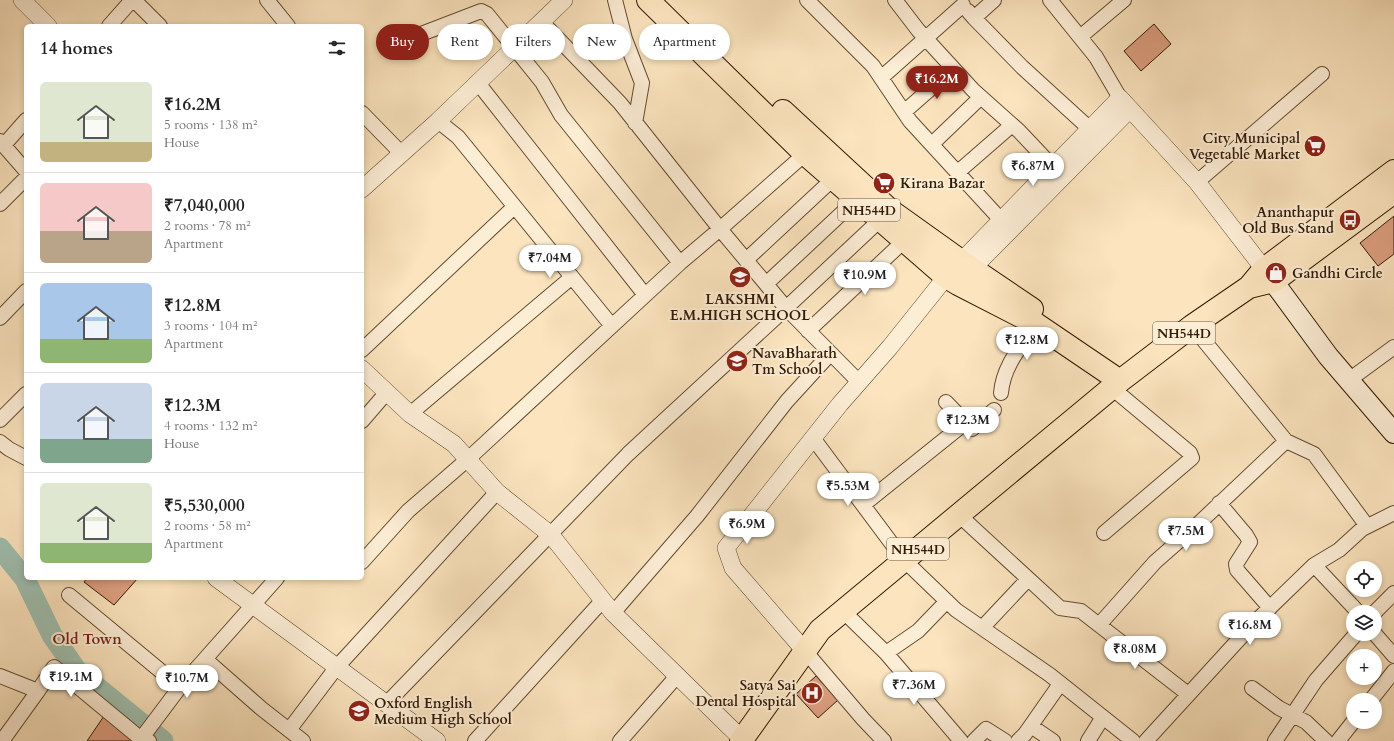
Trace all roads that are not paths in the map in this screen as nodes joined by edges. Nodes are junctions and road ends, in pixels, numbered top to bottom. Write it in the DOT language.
graph roads {
  1 [pos="22,0"];
  2 [pos="133,0"];
  3 [pos="267,0"];
  4 [pos="564,0"];
  5 [pos="615,0"];
  6 [pos="648,0"];
  7 [pos="668,0"];
  8 [pos="807,0"];
  9 [pos="895,0"];
  10 [pos="994,0"];
  11 [pos="1124,0"];
  12 [pos="1055,2"];
  13 [pos="961,3"];
  14 [pos="974,18"];
  15 [pos="541,21"];
  16 [pos="46,24"];
  17 [pos="111,24"];
  18 [pos="158,24"];
  19 [pos="286,24"];
  20 [pos="538,24"];
  21 [pos="501,29"];
  22 [pos="429,31"];
  23 [pos="1080,37"];
  24 [pos="927,40"];
  25 [pos="502,60"];
  26 [pos="526,60"];
  27 [pos="954,69"];
  28 [pos="1322,74"];
  29 [pos="881,78"];
  30 [pos="478,84"];
  31 [pos="981,97"];
  32 [pos="1125,104"];
  33 [pos="904,112"];
  34 [pos="364,115"];
  35 [pos="438,121"];
  36 [pos="24,122"];
  37 [pos="635,123"];
  38 [pos="1012,125"];
  39 [pos="1090,129"];
  40 [pos="2,143"];
  41 [pos="932,144"];
  42 [pos="402,154"];
  43 [pos="805,154"];
  44 [pos="1053,167"];
  45 [pos="24,168"];
  46 [pos="1394,171"];
  47 [pos="958,172"];
  48 [pos="833,179"];
  49 [pos="24,180"];
  50 [pos="1197,182"];
  51 [pos="364,187"];
  52 [pos="1394,192"];
  53 [pos="857,199"];
  54 [pos="0,204"];
  55 [pos="514,207"];
  56 [pos="880,220"];
  57 [pos="1002,220"];
  58 [pos="720,229"];
  59 [pos="904,241"];
  60 [pos="746,260"];
  61 [pos="680,263"];
  62 [pos="959,273"];
  63 [pos="1269,275"];
  64 [pos="572,278"];
  65 [pos="766,284"];
  66 [pos="24,293"];
  67 [pos="645,295"];
  68 [pos="786,308"];
  69 [pos="0,318"];
  70 [pos="1036,324"];
  71 [pos="612,326"];
  72 [pos="1192,326"];
  73 [pos="808,331"];
  74 [pos="1394,346"];
  75 [pos="364,348"];
  76 [pos="830,354"];
  77 [pos="364,371"];
  78 [pos="1349,380"];
  79 [pos="1120,381"];
  80 [pos="859,382"];
  81 [pos="387,392"];
  82 [pos="1001,393"];
  83 [pos="24,396"];
  84 [pos="946,402"];
  85 [pos="994,410"];
  86 [pos="410,414"];
  87 [pos="364,419"];
  88 [pos="0,420"];
  89 [pos="965,423"];
  90 [pos="1394,433"];
  91 [pos="813,438"];
  92 [pos="1286,441"];
  93 [pos="0,442"];
  94 [pos="24,457"];
  95 [pos="468,460"];
  96 [pos="497,492"];
  97 [pos="1219,503"];
  98 [pos="864,506"];
  99 [pos="1394,513"];
  100 [pos="959,515"];
  101 [pos="1367,526"];
  102 [pos="1104,533"];
  103 [pos="551,535"];
  104 [pos="364,560"];
  105 [pos="904,560"];
  106 [pos="1314,565"];
  107 [pos="1028,579"];
  108 [pos="219,580"];
  109 [pos="275,580"];
  110 [pos="1394,593"];
  111 [pos="69,595"];
  112 [pos="603,600"];
  113 [pos="947,601"];
  114 [pos="253,604"];
  115 [pos="1351,605"];
  116 [pos="1382,605"];
  117 [pos="1270,608"];
  118 [pos="843,611"];
  119 [pos="613,613"];
  120 [pos="1099,625"];
  121 [pos="982,628"];
  122 [pos="1350,641"];
  123 [pos="1381,641"];
  124 [pos="805,651"];
  125 [pos="886,654"];
  126 [pos="1394,656"];
  127 [pos="205,659"];
  128 [pos="336,668"];
  129 [pos="1394,671"];
  130 [pos="0,676"];
  131 [pos="677,676"];
  132 [pos="1060,684"];
  133 [pos="180,687"];
  134 [pos="1252,688"];
  135 [pos="38,691"];
  136 [pos="1377,693"];
  137 [pos="1188,694"];
  138 [pos="388,703"];
  139 [pos="1293,715"];
  140 [pos="1103,717"];
  141 [pos="1031,726"];
  142 [pos="1347,729"];
  143 [pos="290,730"];
  144 [pos="145,740"];
  145 [pos="742,740"];
  146 [pos="959,740"];
  147 [pos="2,741"];
  148 [pos="303,741"];
  149 [pos="437,741"];
  150 [pos="475,741"];
  151 [pos="620,741"];
  152 [pos="884,741"];
  153 [pos="974,741"];
  154 [pos="1005,741"];
  155 [pos="1018,741"];
  156 [pos="1053,741"];
  157 [pos="1088,741"];
  158 [pos="1133,741"];
  159 [pos="1146,741"];
  160 [pos="1275,741"];
  161 [pos="1326,741"];
  162 [pos="1338,741"];
  1 -- 16 [label="street"];
  2 -- 17 [label="street"];
  2 -- 18 [label="street"];
  3 -- 19 [label="street"];
  4 -- 15 [label="street"];
  5 -- 37 [label="street"];
  6 -- 43 [label="highway, NH544D"];
  7 -- 62 [label="highway, NH544D"];
  8 -- 29 [label="street"];
  9 -- 24 [label="street"];
  10 -- 14 [label="street"];
  11 -- 23 [label="street"];
  12 -- 23 [label="street"];
  13 -- 14 [label="street"];
  13 -- 24 [label="street"];
  14 -- 39 [label="street"];
  15 -- 20 [label="street"];
  15 -- 37 [label="street"];
  21 -- 22 [label="street"];
  23 -- 32 [label="street"];
  24 -- 27 [label="street"];
  24 -- 29 [label="street"];
  25 -- 30 [label="street"];
  26 -- 61 [label="street"];
  27 -- 31 [label="street"];
  27 -- 33 [label="street"];
  28 -- 50 [label="street"];
  29 -- 33 [label="street"];
  30 -- 35 [label="street"];
  30 -- 67 [label="street"];
  31 -- 38 [label="street"];
  31 -- 41 [label="street"];
  32 -- 39 [label="street"];
  32 -- 50 [label="street"];
  32 -- 62 [label="street"];
  33 -- 41 [label="street"];
  34 -- 42 [label="street"];
  35 -- 42 [label="street"];
  35 -- 55 [label="street"];
  36 -- 40 [label="street"];
  37 -- 58 [label="street"];
  38 -- 44 [label="street"];
  38 -- 47 [label="street"];
  39 -- 44 [label="street"];
  40 -- 45 [label="street"];
  41 -- 47 [label="street"];
  42 -- 51 [label="street"];
  43 -- 48 [label="highway, NH544D"];
  43 -- 58 [label="street"];
  44 -- 57 [label="street"];
  46 -- 63 [label="highway, NH544D"];
  47 -- 57 [label="street"];
  48 -- 53 [label="highway, NH544D"];
  48 -- 60 [label="street"];
  49 -- 54 [label="street"];
  50 -- 63 [label="street"];
  52 -- 63 [label="highway, NH544D"];
  53 -- 56 [label="highway, NH544D"];
  53 -- 65 [label="street"];
  55 -- 64 [label="street"];
  55 -- 75 [label="street"];
  56 -- 59 [label="highway, NH544D"];
  56 -- 68 [label="street"];
  57 -- 62 [label="street"];
  58 -- 60 [label="street"];
  58 -- 61 [label="street"];
  59 -- 62 [label="highway, NH544D"];
  59 -- 73 [label="street"];
  60 -- 65 [label="street"];
  61 -- 67 [label="street"];
  62 -- 70 [label="highway, NH544D"];
  62 -- 79 [label="highway, NH544D"];
  62 -- 80 [label="street"];
  63 -- 72 [label="highway, NH544D"];
  63 -- 78 [label="main road"];
  64 -- 71 [label="street"];
  64 -- 86 [label="street"];
  65 -- 68 [label="street"];
  66 -- 69 [label="street"];
  67 -- 71 [label="street"];
  68 -- 73 [label="street"];
  68 -- 103 [label="street"];
  70 -- 79 [label="highway, NH544D"];
  70 -- 82 [label="street"];
  71 -- 95 [label="street"];
  72 -- 79 [label="highway, NH544D"];
  72 -- 92 [label="street"];
  73 -- 76 [label="street"];
  74 -- 78 [label="street"];
  76 -- 80 [label="street"];
  76 -- 119 [label="street"];
  77 -- 81 [label="street"];
  78 -- 90 [label="main road"];
  79 -- 100 [label="highway, NH544D"];
  79 -- 102 [label="street"];
  80 -- 91 [label="street"];
  81 -- 86 [label="street"];
  81 -- 87 [label="street"];
  83 -- 88 [label="street"];
  84 -- 89 [label="street"];
  85 -- 89 [label="street"];
  86 -- 95 [label="street"];
  89 -- 98 [label="street"];
  91 -- 98 [label="street"];
  91 -- 124 [label="street"];
  92 -- 97 [label="street"];
  92 -- 101 [label="street"];
  93 -- 94 [label="street"];
  95 -- 96 [label="street"];
  95 -- 104 [label="street"];
  96 -- 103 [label="street"];
  96 -- 128 [label="street"];
  97 -- 117 [label="street"];
  97 -- 120 [label="street"];
  98 -- 105 [label="street"];
  99 -- 101 [label="street"];
  100 -- 105 [label="highway, NH544D"];
  100 -- 107 [label="street"];
  101 -- 106 [label="street"];
  103 -- 112 [label="street"];
  103 -- 138 [label="street"];
  105 -- 113 [label="street"];
  105 -- 118 [label="highway, NH544D"];
  106 -- 115 [label="street"];
  106 -- 117 [label="street"];
  107 -- 120 [label="street"];
  107 -- 121 [label="street"];
  108 -- 114 [label="street"];
  109 -- 114 [label="street"];
  110 -- 116 [label="street"];
  111 -- 133 [label="street"];
  112 -- 119 [label="street"];
  112 -- 150 [label="street"];
  113 -- 121 [label="street"];
  113 -- 125 [label="street"];
  114 -- 127 [label="street"];
  114 -- 128 [label="street"];
  117 -- 137 [label="street"];
  118 -- 124 [label="highway, NH544D"];
  118 -- 125 [label="street"];
  119 -- 131 [label="street"];
  120 -- 137 [label="street"];
  121 -- 132 [label="street"];
  122 -- 139 [label="street"];
  123 -- 126 [label="street"];
  124 -- 145 [label="highway, NH544D"];
  124 -- 152 [label="street"];
  125 -- 146 [label="street"];
  127 -- 133 [label="street"];
  127 -- 143 [label="street"];
  128 -- 138 [label="street"];
  128 -- 143 [label="street"];
  129 -- 136 [label="street"];
  130 -- 135 [label="street"];
  131 -- 145 [label="street"];
  131 -- 151 [label="street"];
  132 -- 140 [label="street"];
  132 -- 141 [label="street"];
  133 -- 144 [label="street"];
  134 -- 139 [label="street"];
  135 -- 144 [label="street"];
  135 -- 147 [label="street"];
  137 -- 159 [label="street"];
  138 -- 149 [label="street"];
  139 -- 160 [label="street"];
  139 -- 161 [label="street"];
  140 -- 157 [label="street"];
  140 -- 158 [label="street"];
  141 -- 155 [label="street"];
  141 -- 156 [label="street"];
  142 -- 162 [label="street"];
  143 -- 148 [label="street"];
  153 -- 154 [label="street"];
}
